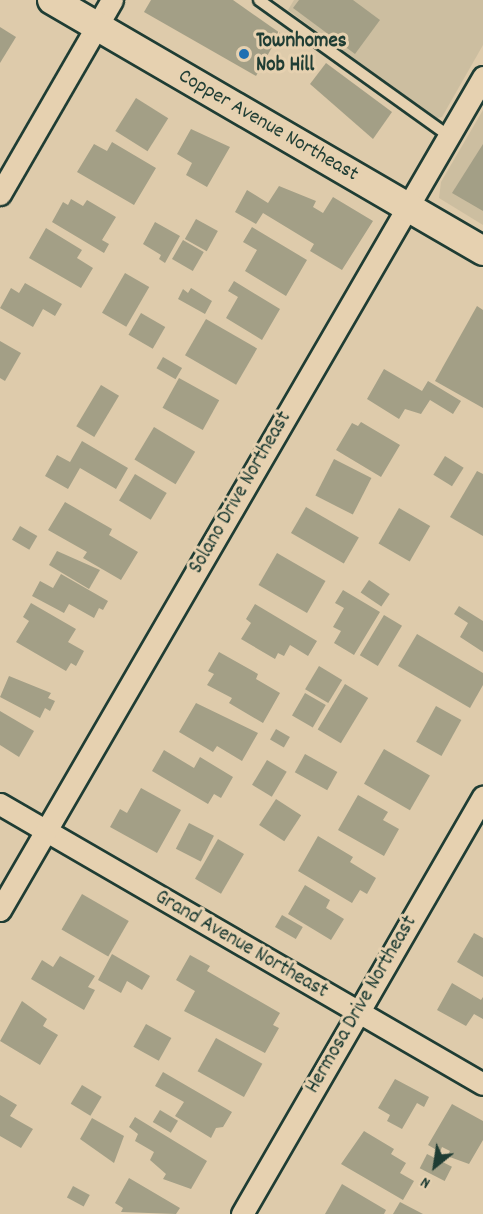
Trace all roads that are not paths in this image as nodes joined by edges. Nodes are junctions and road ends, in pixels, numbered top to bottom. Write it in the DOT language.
graph roads {
  1 [pos="52,0"];
  2 [pos="112,0"];
  3 [pos="260,0"];
  4 [pos="97,26"];
  5 [pos="483,77"];
  6 [pos="449,136"];
  7 [pos="0,194"];
  8 [pos="409,207"];
  9 [pos="483,251"];
  10 [pos="483,797"];
  11 [pos="0,804"];
  12 [pos="46,831"];
  13 [pos="0,910"];
  14 [pos="358,1012"];
  15 [pos="483,1084"];
  16 [pos="242,1214"];
  1 -- 4 [label="street, Copper Avenue Northeast"];
  2 -- 4 [label="street"];
  3 -- 6 [label="lane"];
  4 -- 7 [label="street"];
  4 -- 8 [label="street, Copper Avenue Northeast"];
  5 -- 6 [label="street, Solano Drive Northeast"];
  6 -- 8 [label="street, Solano Drive Northeast"];
  8 -- 9 [label="street, Copper Avenue Northeast"];
  8 -- 12 [label="street, Solano Drive Northeast"];
  10 -- 14 [label="street, Hermosa Drive Northeast"];
  11 -- 12 [label="street, Grand Avenue Northeast"];
  12 -- 13 [label="street, Solano Drive Northeast"];
  12 -- 14 [label="street, Grand Avenue Northeast"];
  14 -- 15 [label="street, Grand Avenue Northeast"];
  14 -- 16 [label="street, Hermosa Drive Northeast"];
}
